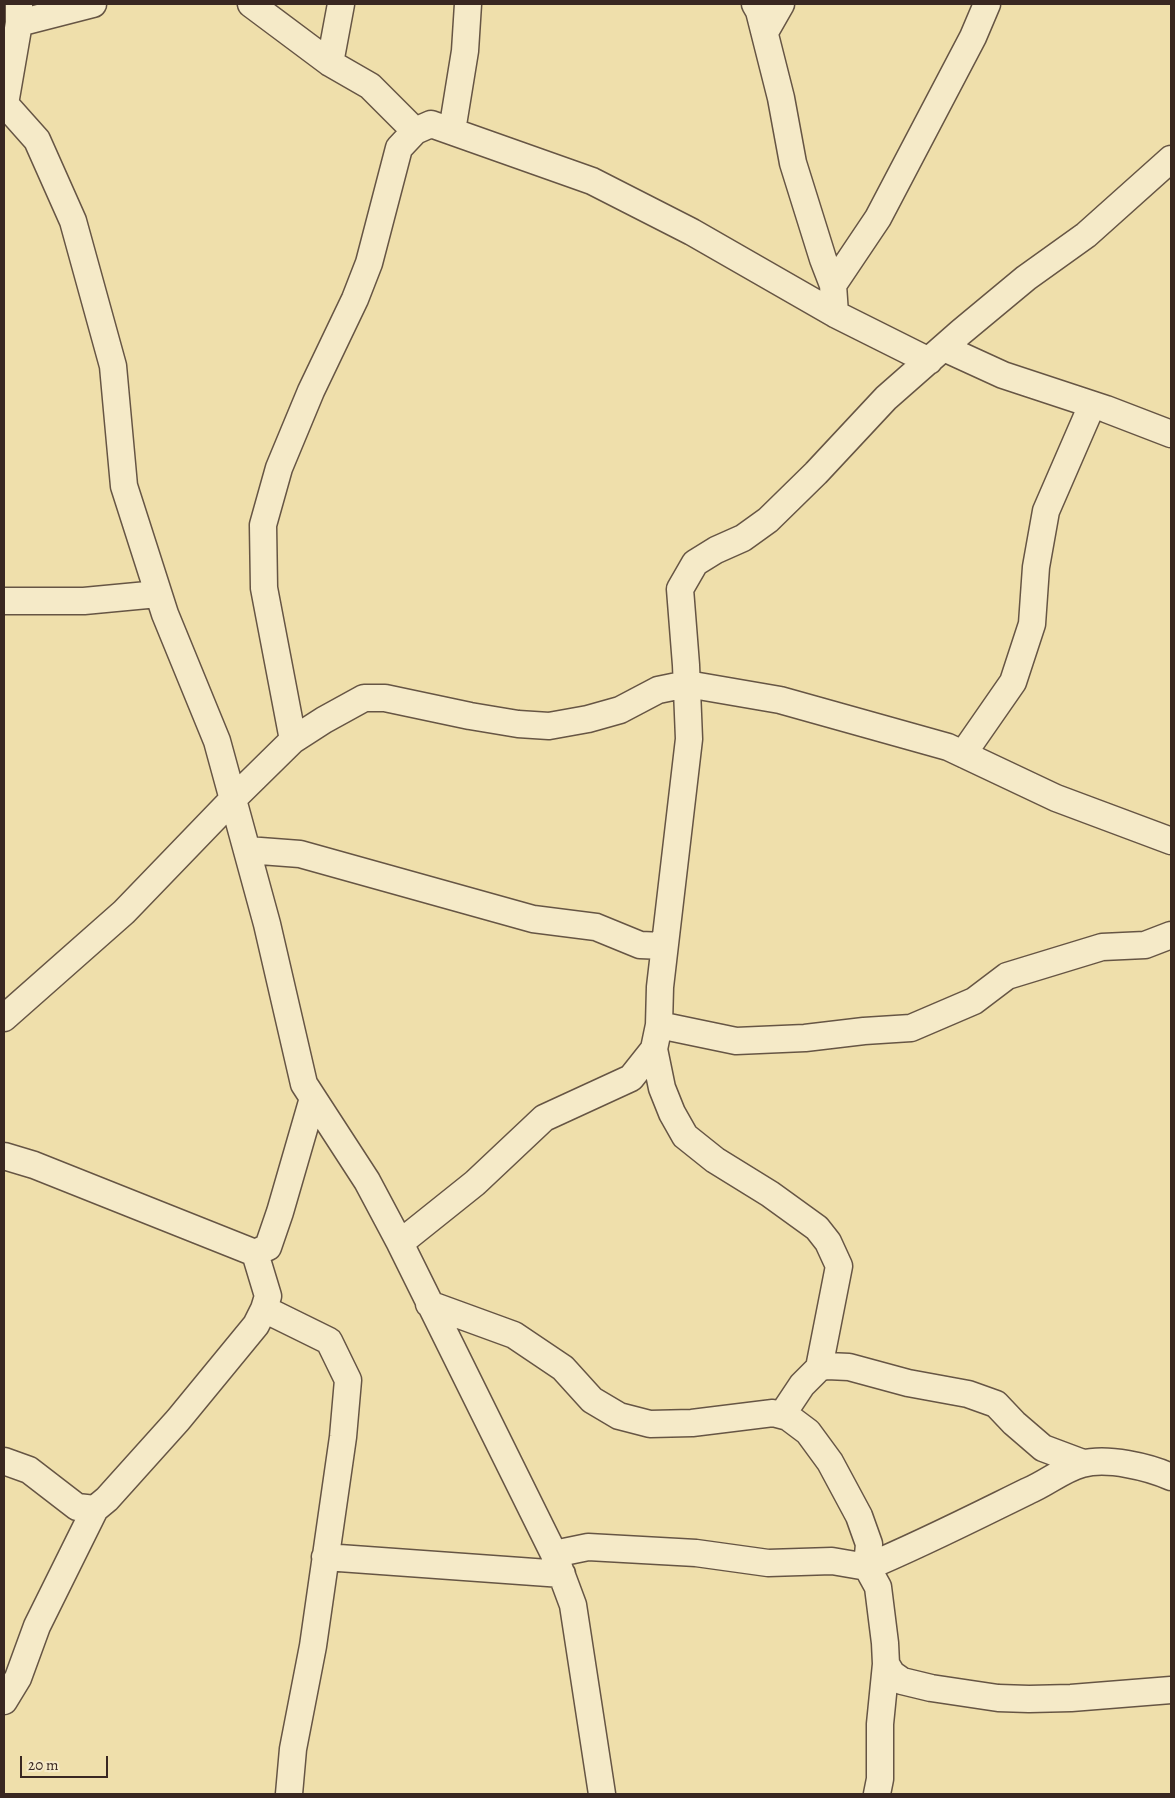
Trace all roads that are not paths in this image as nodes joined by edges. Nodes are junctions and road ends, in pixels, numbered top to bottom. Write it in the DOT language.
graph roads {
  1 [pos="93,4"];
  2 [pos="251,4"];
  3 [pos="341,4"];
  4 [pos="468,4"];
  5 [pos="755,4"];
  6 [pos="781,4"];
  7 [pos="986,4"];
  8 [pos="19,14"];
  9 [pos="764,32"];
  10 [pos="330,63"];
  11 [pos="4,104"];
  12 [pos="415,131"];
  13 [pos="452,131"];
  14 [pos="1171,159"];
  15 [pos="833,285"];
  16 [pos="835,314"];
  17 [pos="937,354"];
  18 [pos="1092,405"];
  19 [pos="1171,434"];
  20 [pos="158,594"];
  21 [pos="4,601"];
  22 [pos="687,684"];
  23 [pos="293,740"];
  24 [pos="963,754"];
  25 [pos="233,799"];
  26 [pos="1171,841"];
  27 [pos="247,850"];
  28 [pos="1171,935"];
  29 [pos="664,946"];
  30 [pos="4,1018"];
  31 [pos="656,1037"];
  32 [pos="313,1098"];
  33 [pos="4,1156"];
  34 [pos="400,1243"];
  35 [pos="255,1253"];
  36 [pos="429,1304"];
  37 [pos="264,1309"];
  38 [pos="819,1368"];
  39 [pos="782,1415"];
  40 [pos="4,1461"];
  41 [pos="1084,1463"];
  42 [pos="1171,1477"];
  43 [pos="95,1508"];
  44 [pos="325,1557"];
  45 [pos="558,1564"];
  46 [pos="867,1567"];
  47 [pos="886,1664"];
  48 [pos="1171,1690"];
  49 [pos="4,1701"];
  50 [pos="289,1794"];
  51 [pos="602,1794"];
  52 [pos="877,1794"];
  1 -- 8 [label="street"];
  2 -- 10 [label="street"];
  3 -- 10 [label="street"];
  4 -- 13 [label="street"];
  5 -- 9 [label="street"];
  6 -- 9 [label="street"];
  7 -- 15 [label="street"];
  8 -- 11 [label="street"];
  9 -- 15 [label="street"];
  10 -- 12 [label="street"];
  11 -- 20 [label="street"];
  12 -- 13 [label="street"];
  12 -- 23 [label="street"];
  13 -- 16 [label="street"];
  14 -- 17 [label="street"];
  15 -- 16 [label="street"];
  16 -- 17 [label="street"];
  17 -- 18 [label="street"];
  17 -- 22 [label="street"];
  18 -- 19 [label="street"];
  18 -- 24 [label="street"];
  20 -- 21 [label="street"];
  20 -- 25 [label="street"];
  22 -- 23 [label="street"];
  22 -- 24 [label="street"];
  22 -- 29 [label="street"];
  23 -- 25 [label="street"];
  24 -- 26 [label="street"];
  25 -- 27 [label="street"];
  25 -- 30 [label="street"];
  27 -- 29 [label="street"];
  27 -- 32 [label="street"];
  28 -- 31 [label="street"];
  29 -- 31 [label="street"];
  31 -- 34 [label="street"];
  31 -- 38 [label="street"];
  32 -- 34 [label="street"];
  32 -- 35 [label="street"];
  33 -- 35 [label="street"];
  34 -- 36 [label="street"];
  35 -- 37 [label="street"];
  36 -- 39 [label="street"];
  36 -- 45 [label="street"];
  37 -- 43 [label="street"];
  37 -- 44 [label="street"];
  38 -- 39 [label="street"];
  38 -- 41 [label="street"];
  39 -- 46 [label="street"];
  40 -- 43 [label="street"];
  41 -- 42 [label="street"];
  41 -- 46 [label="street"];
  43 -- 49 [label="street"];
  44 -- 45 [label="street"];
  44 -- 50 [label="street"];
  45 -- 46 [label="street"];
  45 -- 51 [label="street"];
  46 -- 47 [label="street"];
  47 -- 48 [label="street"];
  47 -- 52 [label="street"];
}
